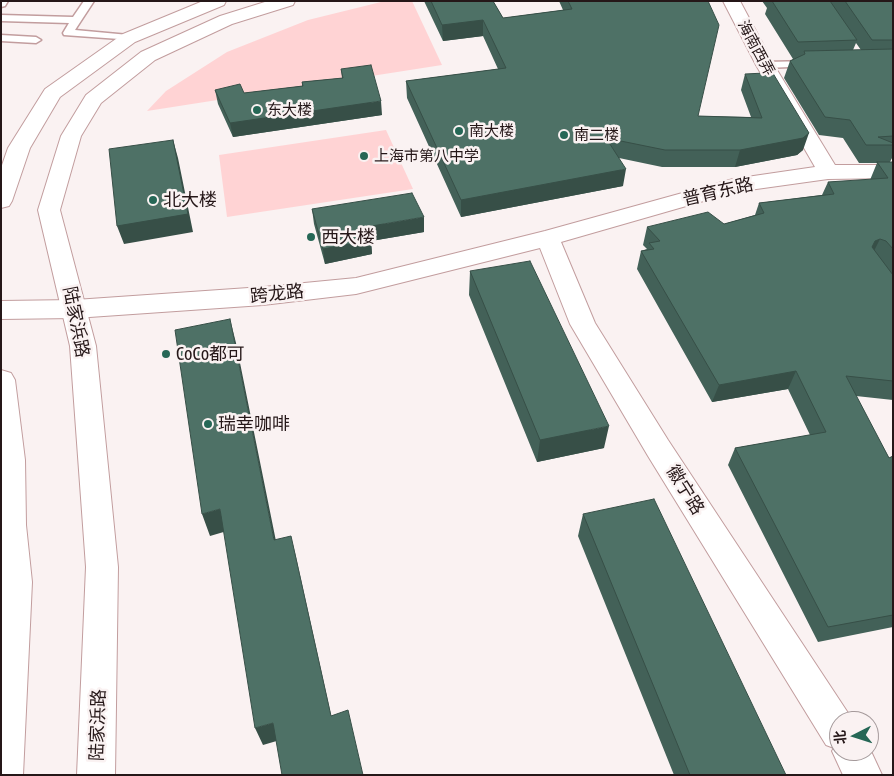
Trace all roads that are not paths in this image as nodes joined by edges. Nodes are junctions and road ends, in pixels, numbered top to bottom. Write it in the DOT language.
graph roads {
  1 [pos="89,1"];
  2 [pos="218,1"];
  3 [pos="287,1"];
  4 [pos="731,1"];
  5 [pos="1,18"];
  6 [pos="76,20"];
  7 [pos="1,38"];
  8 [pos="130,38"];
  9 [pos="36,40"];
  10 [pos="823,64"];
  11 [pos="765,66"];
  12 [pos="893,171"];
  13 [pos="828,172"];
  14 [pos="1,201"];
  15 [pos="548,238"];
  16 [pos="75,309"];
  17 [pos="1,310"];
  18 [pos="1,380"];
  19 [pos="829,716"];
  20 [pos="856,761"];
  21 [pos="4,775"];
  22 [pos="96,775"];
  23 [pos="863,775"];
  1 -- 6 [label="lane"];
  2 -- 8 [label="main road"];
  3 -- 16 [label="main road, 陆家浜路"];
  4 -- 11 [label="main road, 海南西弄"];
  5 -- 6 [label="lane"];
  6 -- 8 [label="lane"];
  7 -- 9 [label="lane"];
  8 -- 14 [label="main road"];
  10 -- 11 [label="lane"];
  11 -- 13 [label="main road, 海南西弄"];
  12 -- 13 [label="main road, 普育东路"];
  13 -- 15 [label="main road, 普育东路"];
  15 -- 16 [label="main road, 跨龙路"];
  15 -- 19 [label="main road, 徽宁路"];
  16 -- 17 [label="main road, 跨龙路"];
  16 -- 22 [label="main road, 陆家浜路"];
  18 -- 21 [label="main road"];
  20 -- 23 [label="main road"];
}
